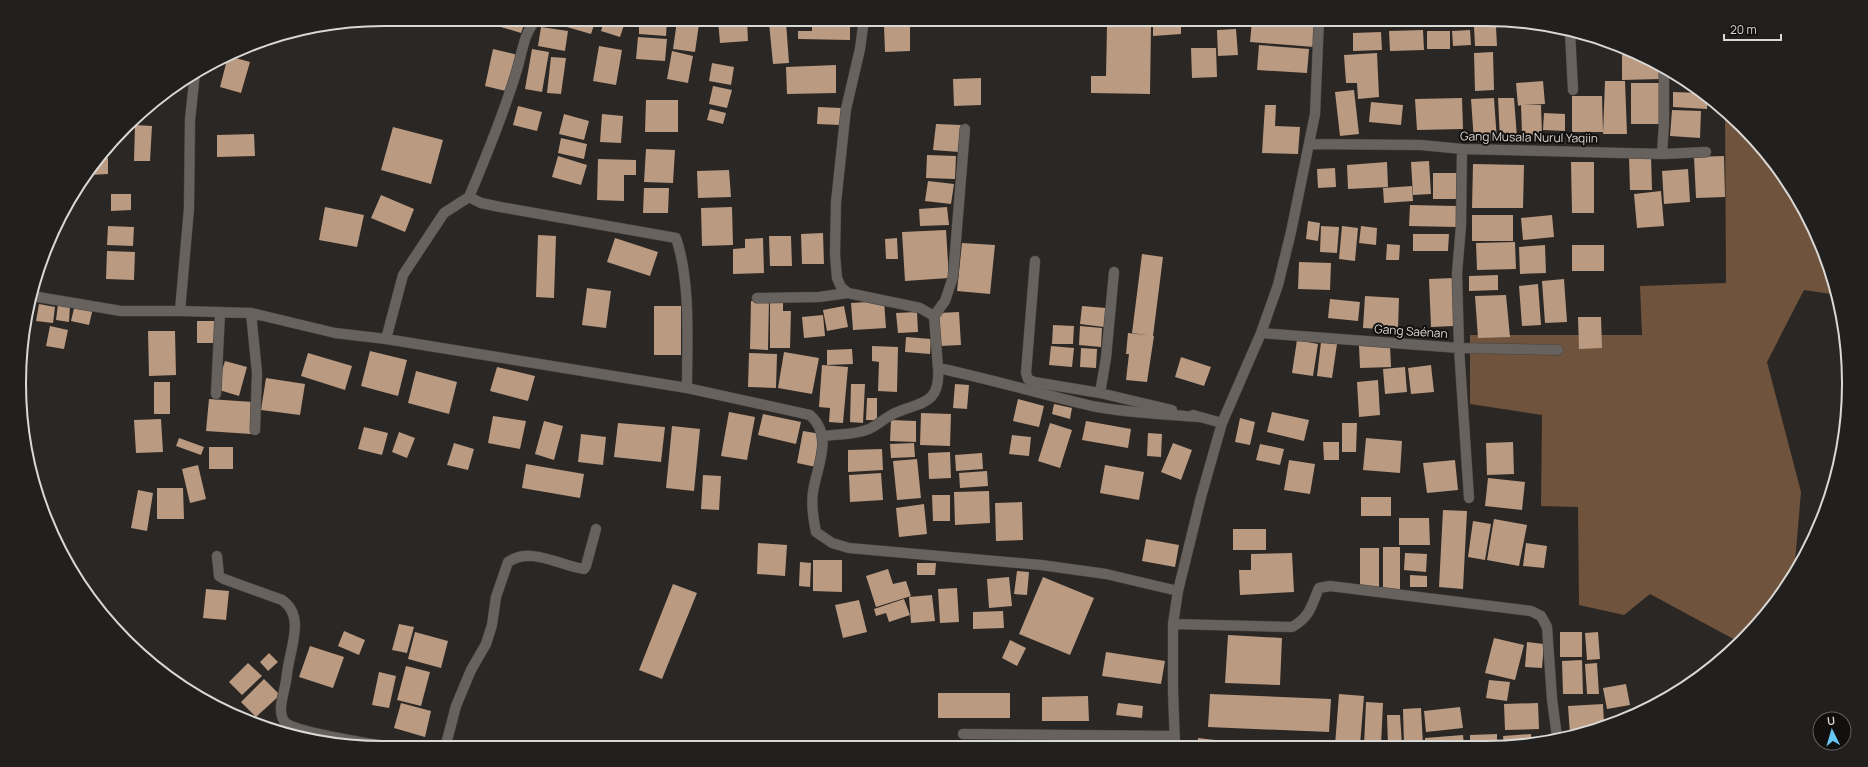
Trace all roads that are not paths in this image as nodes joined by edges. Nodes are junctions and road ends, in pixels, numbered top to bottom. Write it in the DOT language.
graph roads {
  1 [pos="532,26"];
  2 [pos="863,26"];
  3 [pos="1319,26"];
  4 [pos="1570,37"];
  5 [pos="1664,74"];
  6 [pos="194,80"];
  7 [pos="1573,90"];
  8 [pos="965,129"];
  9 [pos="1309,144"];
  10 [pos="1462,149"];
  11 [pos="1706,152"];
  12 [pos="1662,154"];
  13 [pos="469,197"];
  14 [pos="1035,261"];
  15 [pos="1114,272"];
  16 [pos="848,293"];
  17 [pos="37,297"];
  18 [pos="757,298"];
  19 [pos="180,311"];
  20 [pos="220,312"];
  21 [pos="251,313"];
  22 [pos="934,316"];
  23 [pos="1261,334"];
  24 [pos="386,339"];
  25 [pos="1459,348"];
  26 [pos="1558,350"];
  27 [pos="938,368"];
  28 [pos="687,388"];
  29 [pos="216,394"];
  30 [pos="1100,394"];
  31 [pos="1198,417"];
  32 [pos="1222,423"];
  33 [pos="255,430"];
  34 [pos="823,436"];
  35 [pos="1470,498"];
  36 [pos="596,529"];
  37 [pos="217,556"];
  38 [pos="1178,591"];
  39 [pos="1173,624"];
  40 [pos="1557,733"];
  41 [pos="963,734"];
  42 [pos="348,739"];
  43 [pos="447,741"];
  44 [pos="1175,741"];
  1 -- 13 [label="street"];
  2 -- 16 [label="street"];
  3 -- 9 [label="street"];
  4 -- 7 [label="street"];
  5 -- 12 [label="street"];
  6 -- 19 [label="street"];
  8 -- 22 [label="street"];
  9 -- 10 [label="street, Gang Musala Nurul Yaqiin"];
  9 -- 23 [label="street"];
  10 -- 12 [label="street, Gang Musala Nurul Yaqiin"];
  10 -- 25 [label="street"];
  11 -- 12 [label="street, Gang Musala Nurul Yaqiin"];
  13 -- 24 [label="street"];
  13 -- 28 [label="street"];
  14 -- 30 [label="street"];
  15 -- 30 [label="street"];
  16 -- 18 [label="street"];
  16 -- 22 [label="street"];
  17 -- 19 [label="street"];
  19 -- 20 [label="street"];
  20 -- 21 [label="street"];
  20 -- 29 [label="street"];
  21 -- 24 [label="street"];
  21 -- 33 [label="street"];
  22 -- 27 [label="street"];
  23 -- 25 [label="street, Gang Saénan"];
  23 -- 32 [label="street"];
  24 -- 28 [label="street"];
  25 -- 26 [label="street, Gang Saénan"];
  25 -- 35 [label="street"];
  27 -- 31 [label="street"];
  27 -- 34 [label="street"];
  28 -- 34 [label="street"];
  30 -- 31 [label="street"];
  31 -- 32 [label="street"];
  32 -- 38 [label="street"];
  34 -- 38 [label="street"];
  36 -- 43 [label="street"];
  37 -- 42 [label="street"];
  38 -- 39 [label="street"];
  39 -- 40 [label="street"];
  39 -- 44 [label="street"];
  41 -- 44 [label="street"];
}
